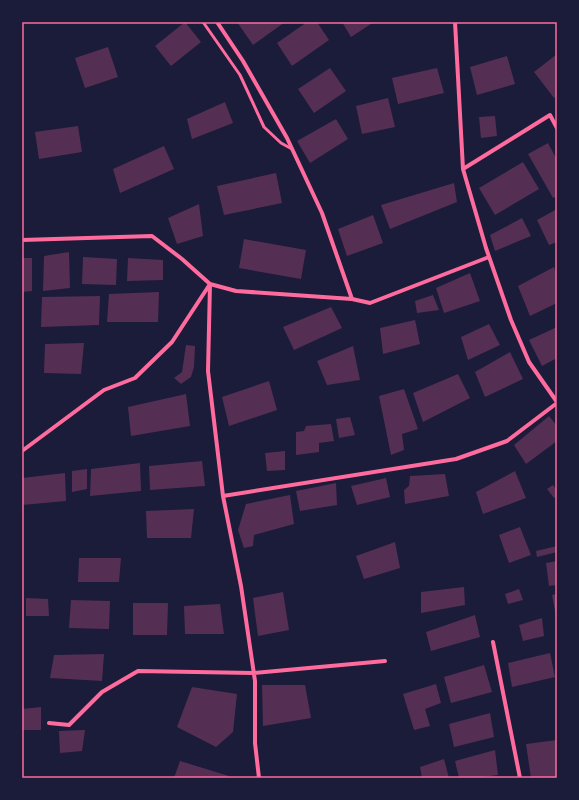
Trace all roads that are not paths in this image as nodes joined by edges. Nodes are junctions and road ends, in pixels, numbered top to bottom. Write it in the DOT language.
graph roads {
  1 [pos="203,22"];
  2 [pos="217,22"];
  3 [pos="455,22"];
  4 [pos="557,128"];
  5 [pos="292,149"];
  6 [pos="463,169"];
  7 [pos="22,240"];
  8 [pos="489,257"];
  9 [pos="210,284"];
  10 [pos="352,299"];
  11 [pos="557,402"];
  12 [pos="22,451"];
  13 [pos="223,496"];
  14 [pos="493,642"];
  15 [pos="385,661"];
  16 [pos="253,672"];
  17 [pos="49,723"];
  18 [pos="259,778"];
  19 [pos="520,778"];
  1 -- 5 [label="lane"];
  2 -- 5 [label="street"];
  3 -- 6 [label="street"];
  4 -- 6 [label="street"];
  5 -- 10 [label="street"];
  6 -- 8 [label="street"];
  7 -- 9 [label="street"];
  8 -- 10 [label="street"];
  8 -- 11 [label="street"];
  9 -- 10 [label="street"];
  9 -- 12 [label="street"];
  9 -- 13 [label="street"];
  11 -- 13 [label="street"];
  13 -- 16 [label="street"];
  14 -- 19 [label="street"];
  15 -- 16 [label="street"];
  16 -- 17 [label="street"];
  16 -- 18 [label="street"];
}
